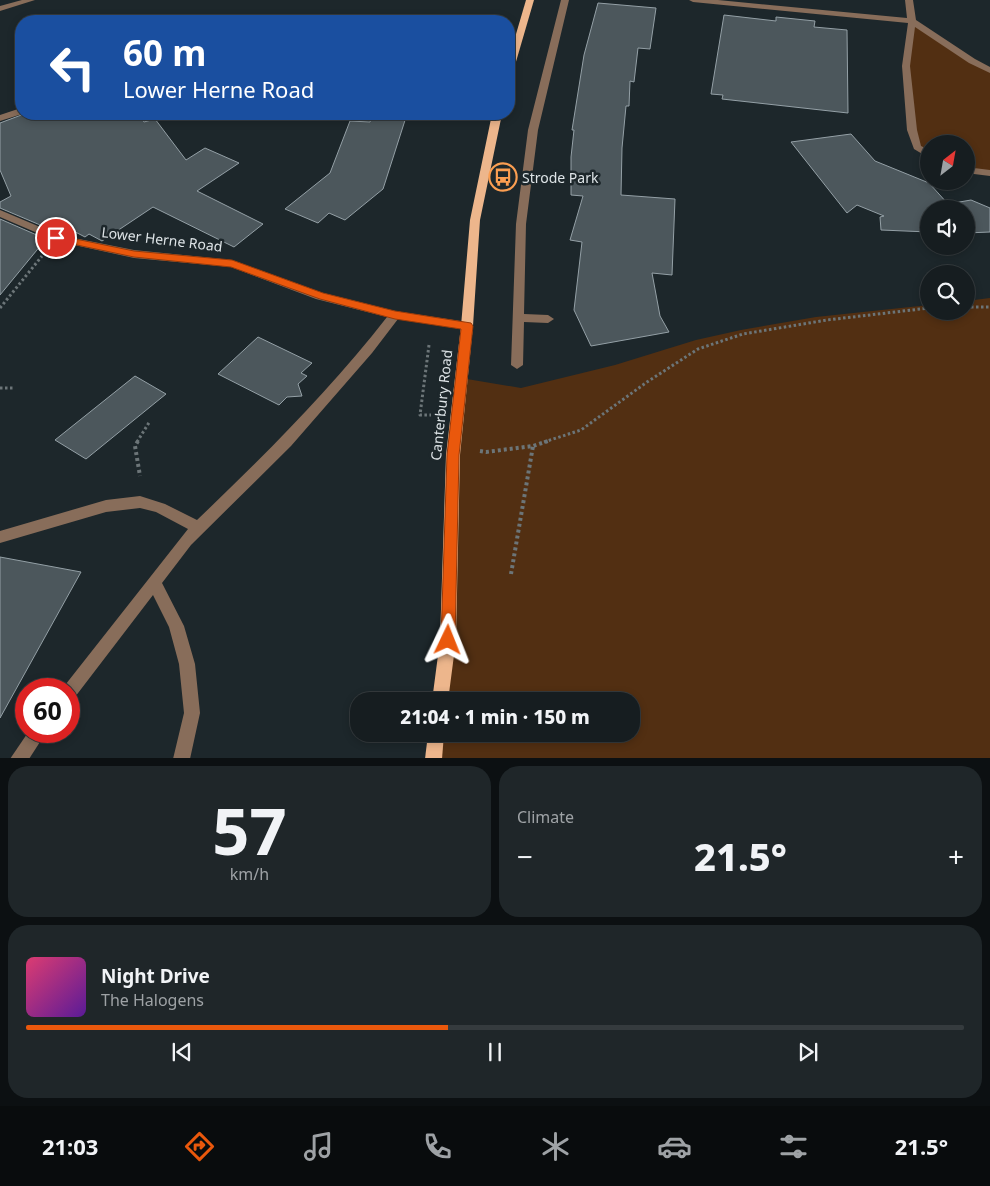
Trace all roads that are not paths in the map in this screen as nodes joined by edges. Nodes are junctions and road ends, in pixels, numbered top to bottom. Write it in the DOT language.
graph roads {
  1 [pos="31,0"];
  2 [pos="530,0"];
  3 [pos="565,0"];
  4 [pos="693,0"];
  5 [pos="909,0"];
  6 [pos="0,9"];
  7 [pos="912,21"];
  8 [pos="515,51"];
  9 [pos="990,70"];
  10 [pos="15,113"];
  11 [pos="0,118"];
  12 [pos="496,120"];
  13 [pos="920,148"];
  14 [pos="975,171"];
  15 [pos="990,173"];
  16 [pos="0,213"];
  17 [pos="395,315"];
  18 [pos="519,318"];
  19 [pos="548,319"];
  20 [pos="467,326"];
  21 [pos="517,365"];
  22 [pos="199,528"];
  23 [pos="0,538"];
  24 [pos="154,582"];
  25 [pos="80,678"];
  26 [pos="441,692"];
  27 [pos="435,742"];
  28 [pos="29,743"];
  29 [pos="18,758"];
  30 [pos="181,758"];
  31 [pos="433,758"];
  1 -- 6 [label="street"];
  2 -- 8 [label="main road"];
  3 -- 18 [label="street"];
  4 -- 7 [label="street"];
  5 -- 7 [label="street"];
  7 -- 9 [label="street"];
  7 -- 13 [label="street"];
  10 -- 11 [label="street"];
  12 -- 20 [label="main road, Canterbury Road"];
  14 -- 15 [label="street"];
  16 -- 17 [label="street, Lower Herne Road"];
  17 -- 20 [label="street, Lower Herne Road"];
  17 -- 22 [label="street"];
  18 -- 19 [label="street"];
  18 -- 21 [label="street"];
  20 -- 26 [label="main road, Canterbury Road"];
  22 -- 23 [label="street"];
  22 -- 24 [label="street"];
  24 -- 25 [label="street"];
  24 -- 30 [label="street"];
  27 -- 31 [label="main road"];
  28 -- 29 [label="street"];
}
